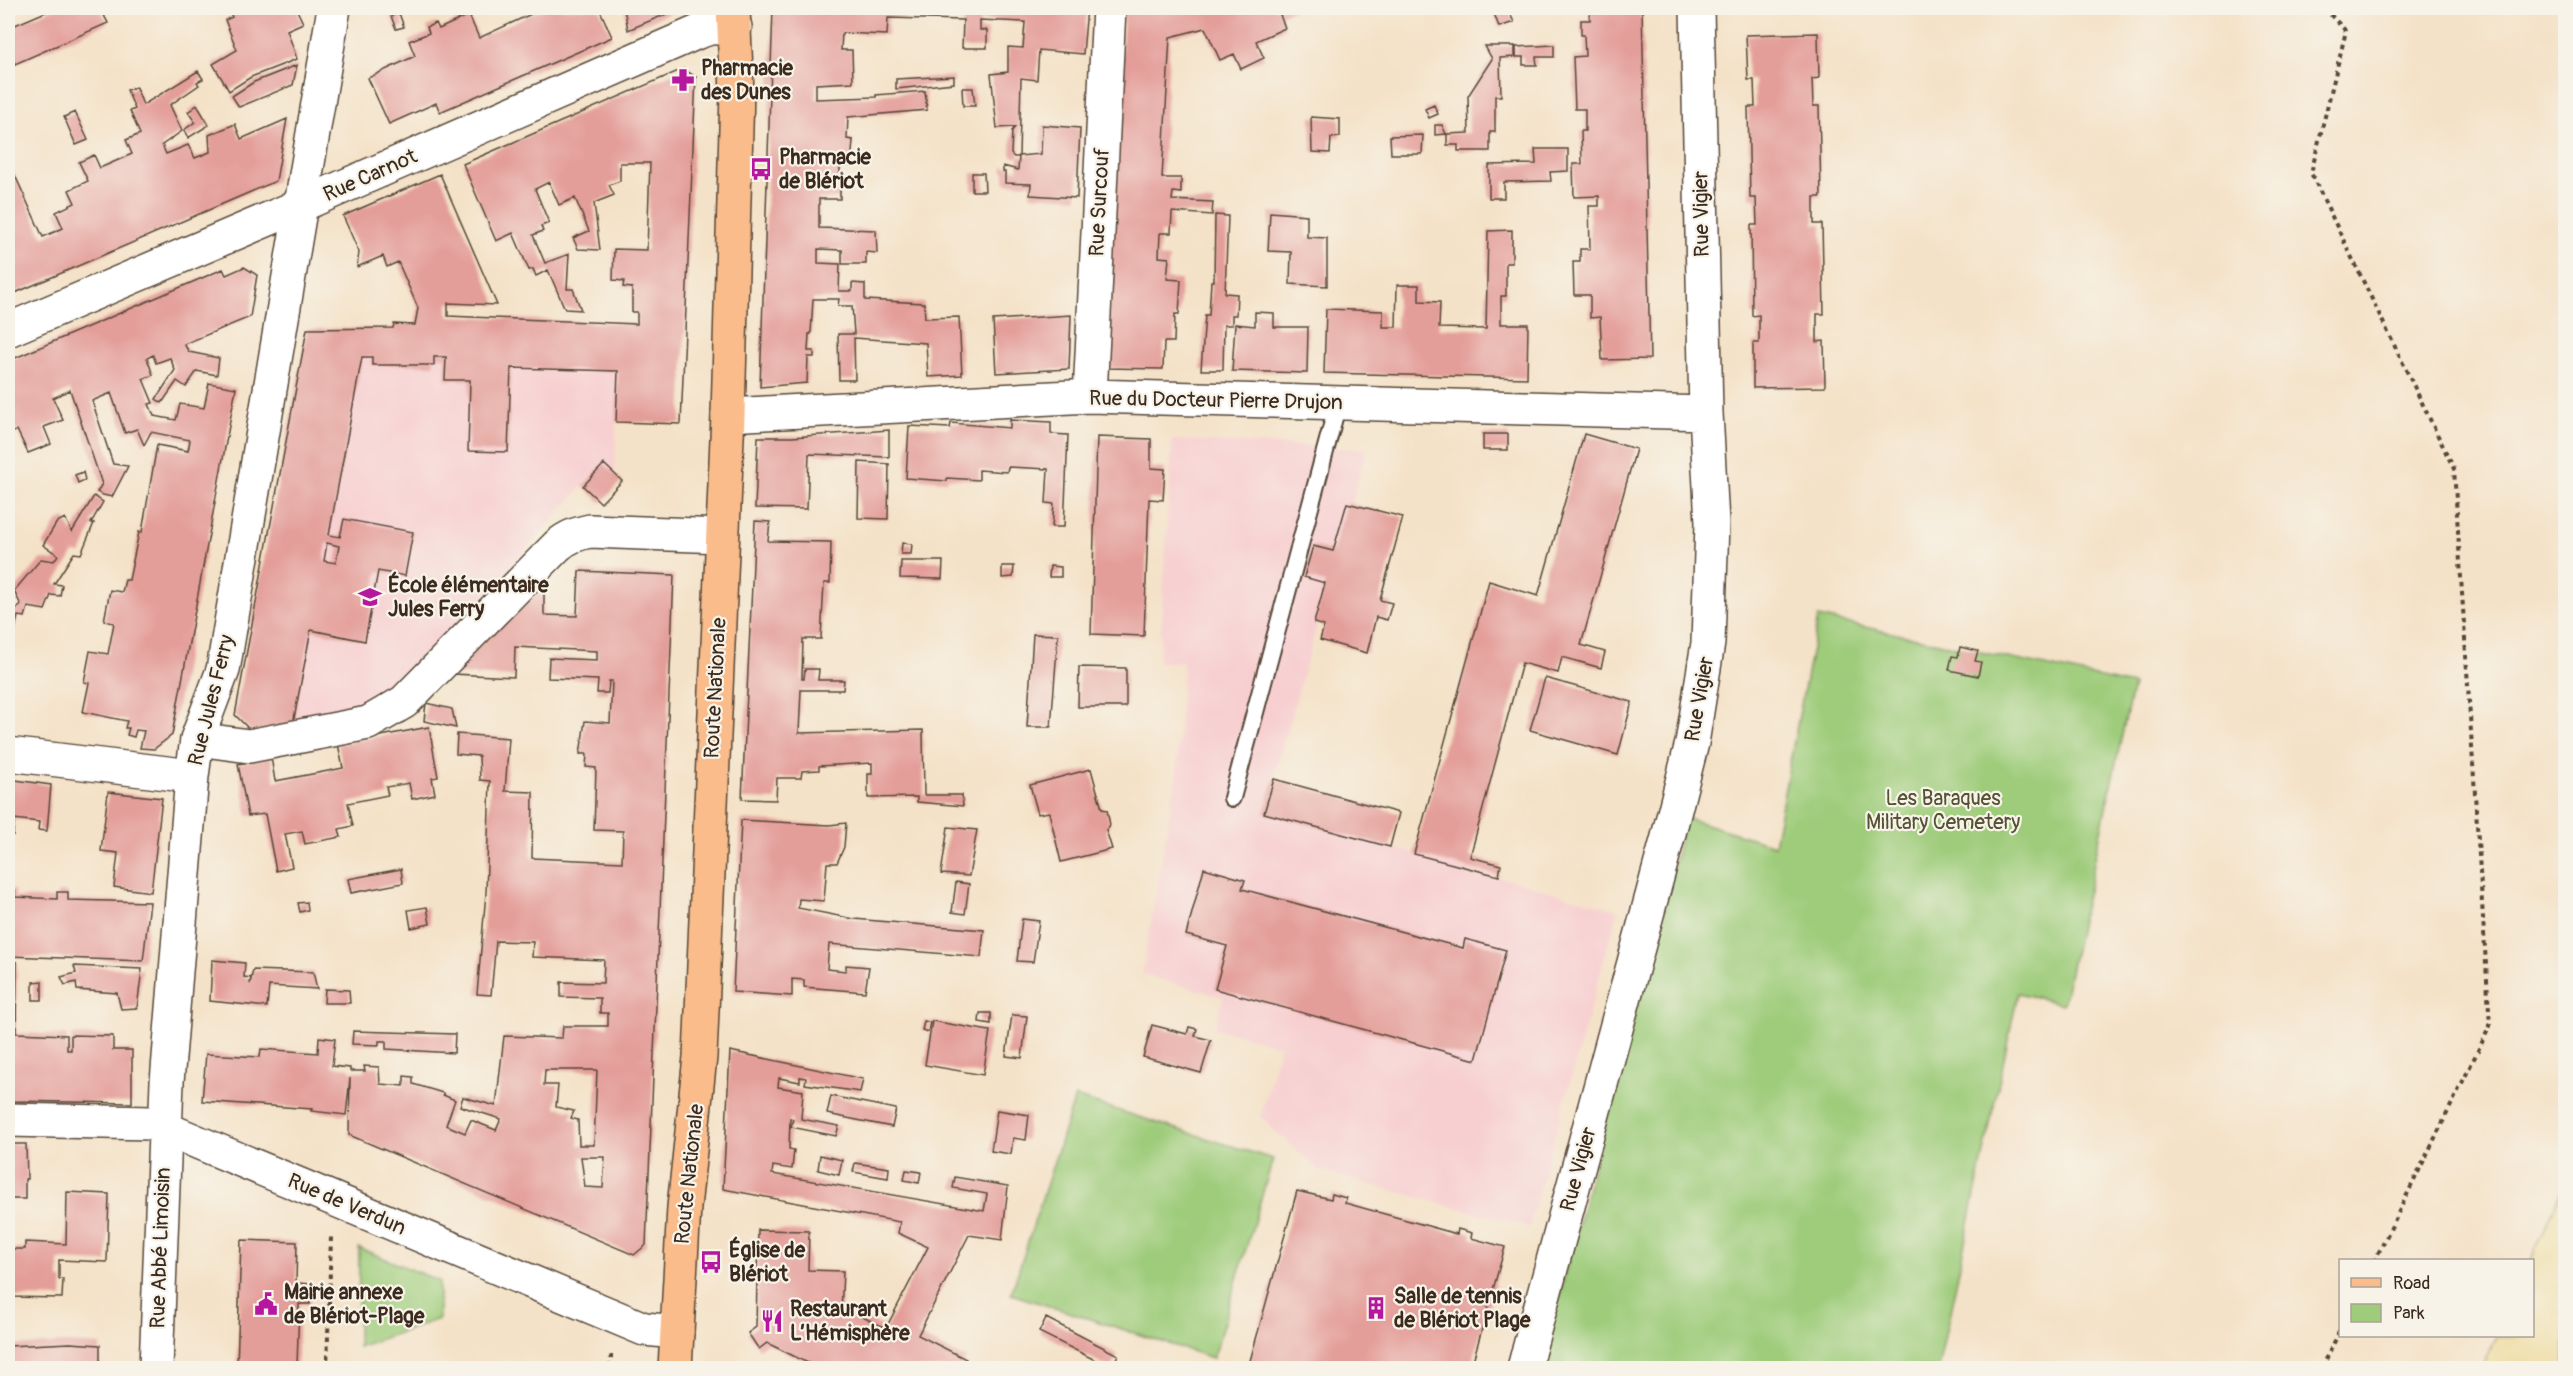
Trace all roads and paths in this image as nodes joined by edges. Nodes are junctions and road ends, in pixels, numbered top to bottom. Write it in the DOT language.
graph roads {
  1 [pos="334,8"];
  2 [pos="1108,8"];
  3 [pos="1697,8"];
  4 [pos="2324,8"];
  5 [pos="734,17"];
  6 [pos="299,206"];
  7 [pos="8,330"];
  8 [pos="1090,396"];
  9 [pos="1338,403"];
  10 [pos="1706,413"];
  11 [pos="728,415"];
  12 [pos="722,536"];
  13 [pos="197,739"];
  14 [pos="8,754"];
  15 [pos="192,776"];
  16 [pos="1232,798"];
  17 [pos="8,1120"];
  18 [pos="165,1127"];
  19 [pos="332,1197"];
  20 [pos="2375,1259"];
  21 [pos="677,1332"];
  22 [pos="2339,1332"];
  23 [pos="156,1368"];
  24 [pos="327,1368"];
  25 [pos="675,1368"];
  26 [pos="1524,1368"];
  27 [pos="2322,1368"];
  1 -- 6 [label="street, Rue Jules Ferry"];
  2 -- 8 [label="street, Rue Surcouf"];
  3 -- 10 [label="street, Rue Vigier"];
  4 -- 20 [label="path"];
  5 -- 6 [label="street, Rue Carnot"];
  5 -- 11 [label="main road, Route Nationale"];
  6 -- 7 [label="street, Rue Carnot"];
  6 -- 13 [label="street, Rue Jules Ferry"];
  8 -- 9 [label="street, Rue du Docteur Pierre Drujon"];
  8 -- 11 [label="street, Rue du Docteur Pierre Drujon"];
  9 -- 10 [label="street, Rue du Docteur Pierre Drujon"];
  9 -- 16 [label="lane"];
  10 -- 26 [label="street, Rue Vigier"];
  11 -- 12 [label="main road, Route Nationale"];
  12 -- 13 [label="street"];
  12 -- 21 [label="main road, Route Nationale"];
  13 -- 15 [label="street, Rue Jules Ferry"];
  14 -- 15 [label="street"];
  15 -- 18 [label="street, Rue Jules Ferry"];
  17 -- 18 [label="street, Rue de Verdun"];
  18 -- 19 [label="street, Rue de Verdun"];
  18 -- 23 [label="street, Rue Abbé Limoisin"];
  19 -- 21 [label="street, Rue de Verdun"];
  19 -- 24 [label="path"];
  21 -- 25 [label="main road, Route Nationale"];
  22 -- 27 [label="path"];
}
